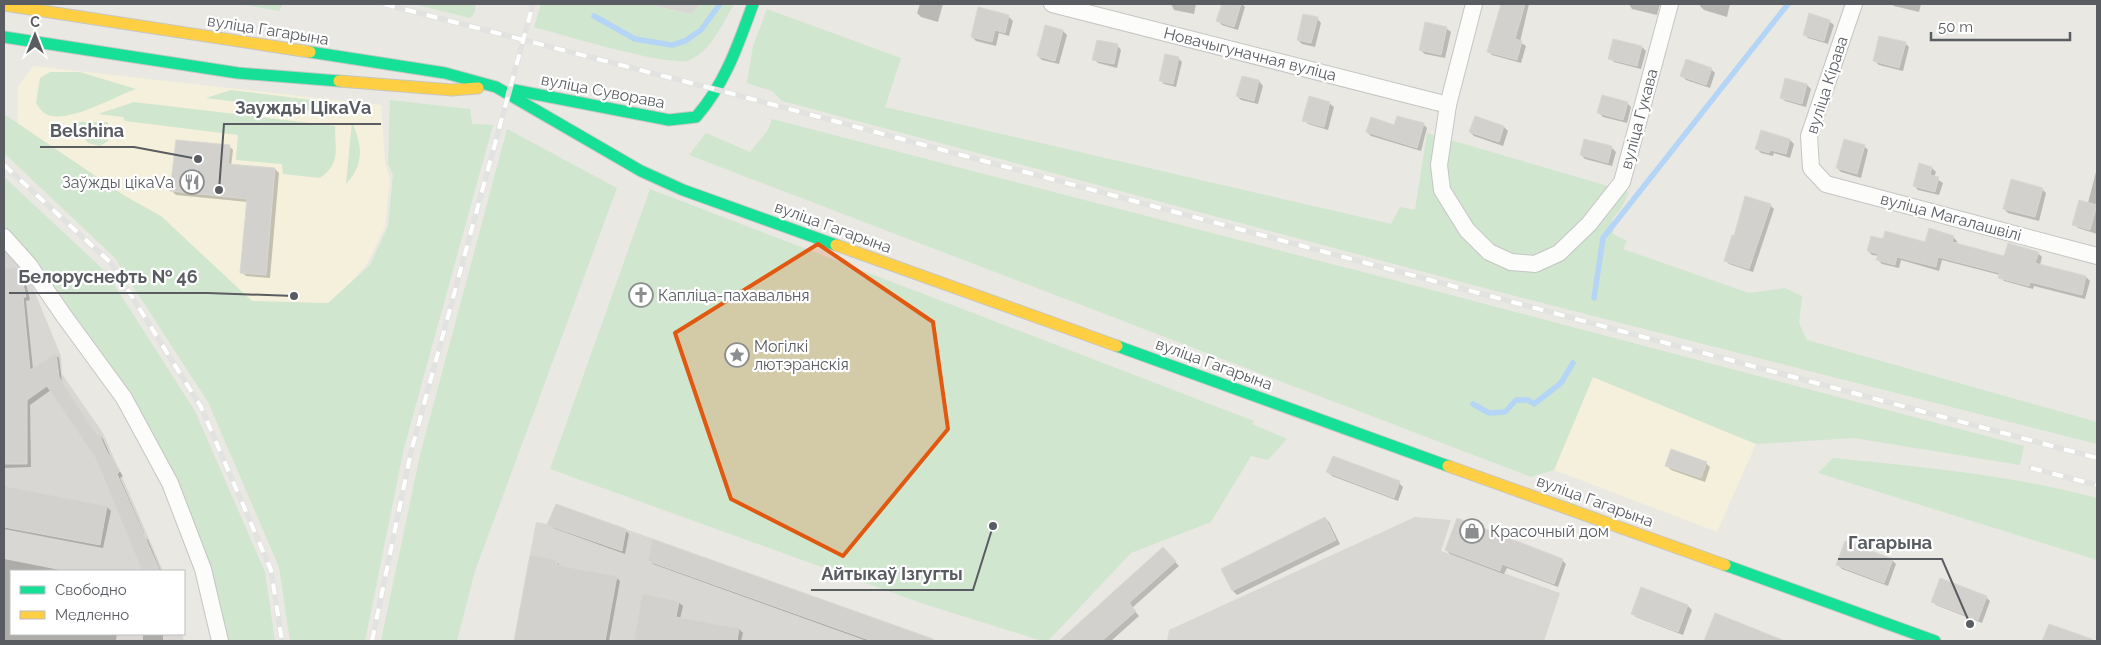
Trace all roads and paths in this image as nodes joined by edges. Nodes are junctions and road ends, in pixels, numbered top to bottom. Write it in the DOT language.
graph roads {
  1 [pos="753,4"];
  2 [pos="1052,4"];
  3 [pos="1474,4"];
  4 [pos="1670,4"];
  5 [pos="1854,4"];
  6 [pos="4,5"];
  7 [pos="4,37"];
  8 [pos="22,40"];
  9 [pos="208,46"];
  10 [pos="4,48"];
  11 [pos="195,66"];
  12 [pos="496,87"];
  13 [pos="1448,105"];
  14 [pos="1812,168"];
  15 [pos="4,237"];
  16 [pos="2097,256"];
  17 [pos="220,641"];
  18 [pos="1935,641"];
  1 -- 12 [label="main road, вуліца Суворава"];
  2 -- 13 [label="street, Новачыгуначная вуліца"];
  3 -- 13 [label="street"];
  4 -- 13 [label="street, вуліца Гукава"];
  5 -- 14 [label="street, вуліца Кірава"];
  6 -- 9 [label="main road, вуліца Гагарына"];
  7 -- 8 [label="main road"];
  8 -- 10 [label="main road"];
  8 -- 11 [label="main road"];
  9 -- 11 [label="main road"];
  9 -- 12 [label="main road, вуліца Гагарына"];
  11 -- 12 [label="main road"];
  12 -- 18 [label="main road, вуліца Гагарына"];
  14 -- 16 [label="street, вуліца Магалашвілі"];
  15 -- 17 [label="street"];
}
